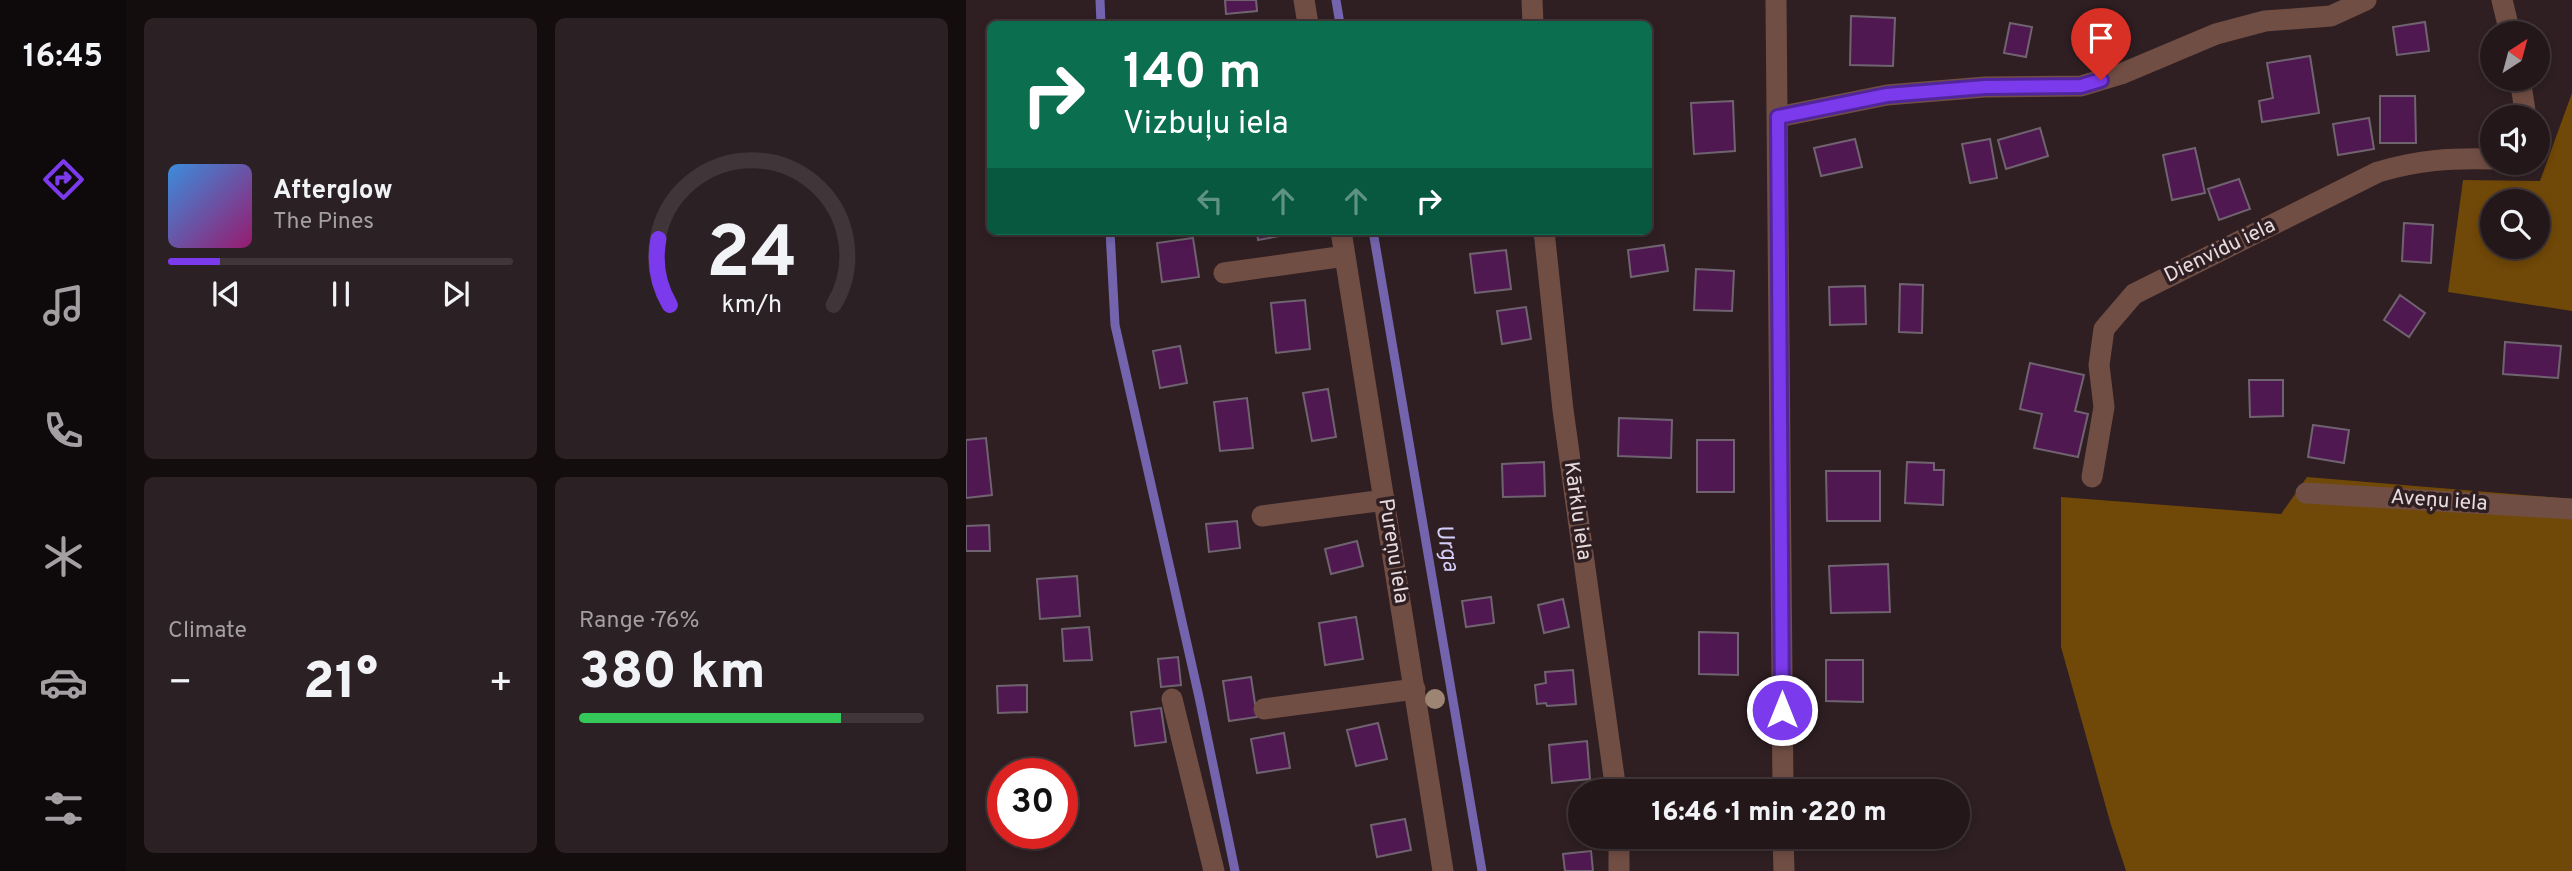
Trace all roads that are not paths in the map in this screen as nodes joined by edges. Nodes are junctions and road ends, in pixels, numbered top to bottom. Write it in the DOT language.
graph roads {
  1 [pos="1304,0"];
  2 [pos="1532,0"];
  3 [pos="1776,0"];
  4 [pos="2367,0"];
  5 [pos="2502,0"];
  6 [pos="1308,21"];
  7 [pos="1533,21"];
  8 [pos="2507,21"];
  9 [pos="1778,117"];
  10 [pos="2480,159"];
  11 [pos="1341,235"];
  12 [pos="1544,235"];
  13 [pos="1345,256"];
  14 [pos="1224,273"];
  15 [pos="2092,477"];
  16 [pos="2306,493"];
  17 [pos="1385,500"];
  18 [pos="2572,509"];
  19 [pos="1262,516"];
  20 [pos="1415,689"];
  21 [pos="1172,699"];
  22 [pos="1264,709"];
  23 [pos="1614,779"];
  24 [pos="1783,779"];
  25 [pos="1619,849"];
  26 [pos="1783,849"];
  27 [pos="1214,871"];
  28 [pos="1443,871"];
  29 [pos="1619,871"];
  30 [pos="1784,871"];
  1 -- 6 [label="street"];
  2 -- 7 [label="street"];
  3 -- 9 [label="street"];
  4 -- 9 [label="street"];
  5 -- 8 [label="street"];
  9 -- 24 [label="street"];
  10 -- 15 [label="street, Dienvidu iela"];
  11 -- 13 [label="street, Pureņu iela"];
  12 -- 23 [label="street, Kārklu iela"];
  13 -- 14 [label="street"];
  13 -- 17 [label="street, Pureņu iela"];
  16 -- 18 [label="street, Aveņu iela"];
  17 -- 19 [label="street"];
  17 -- 20 [label="street, Pureņu iela"];
  20 -- 22 [label="street"];
  20 -- 28 [label="street, Pureņu iela"];
  21 -- 27 [label="street"];
  25 -- 29 [label="street"];
  26 -- 30 [label="street"];
}
